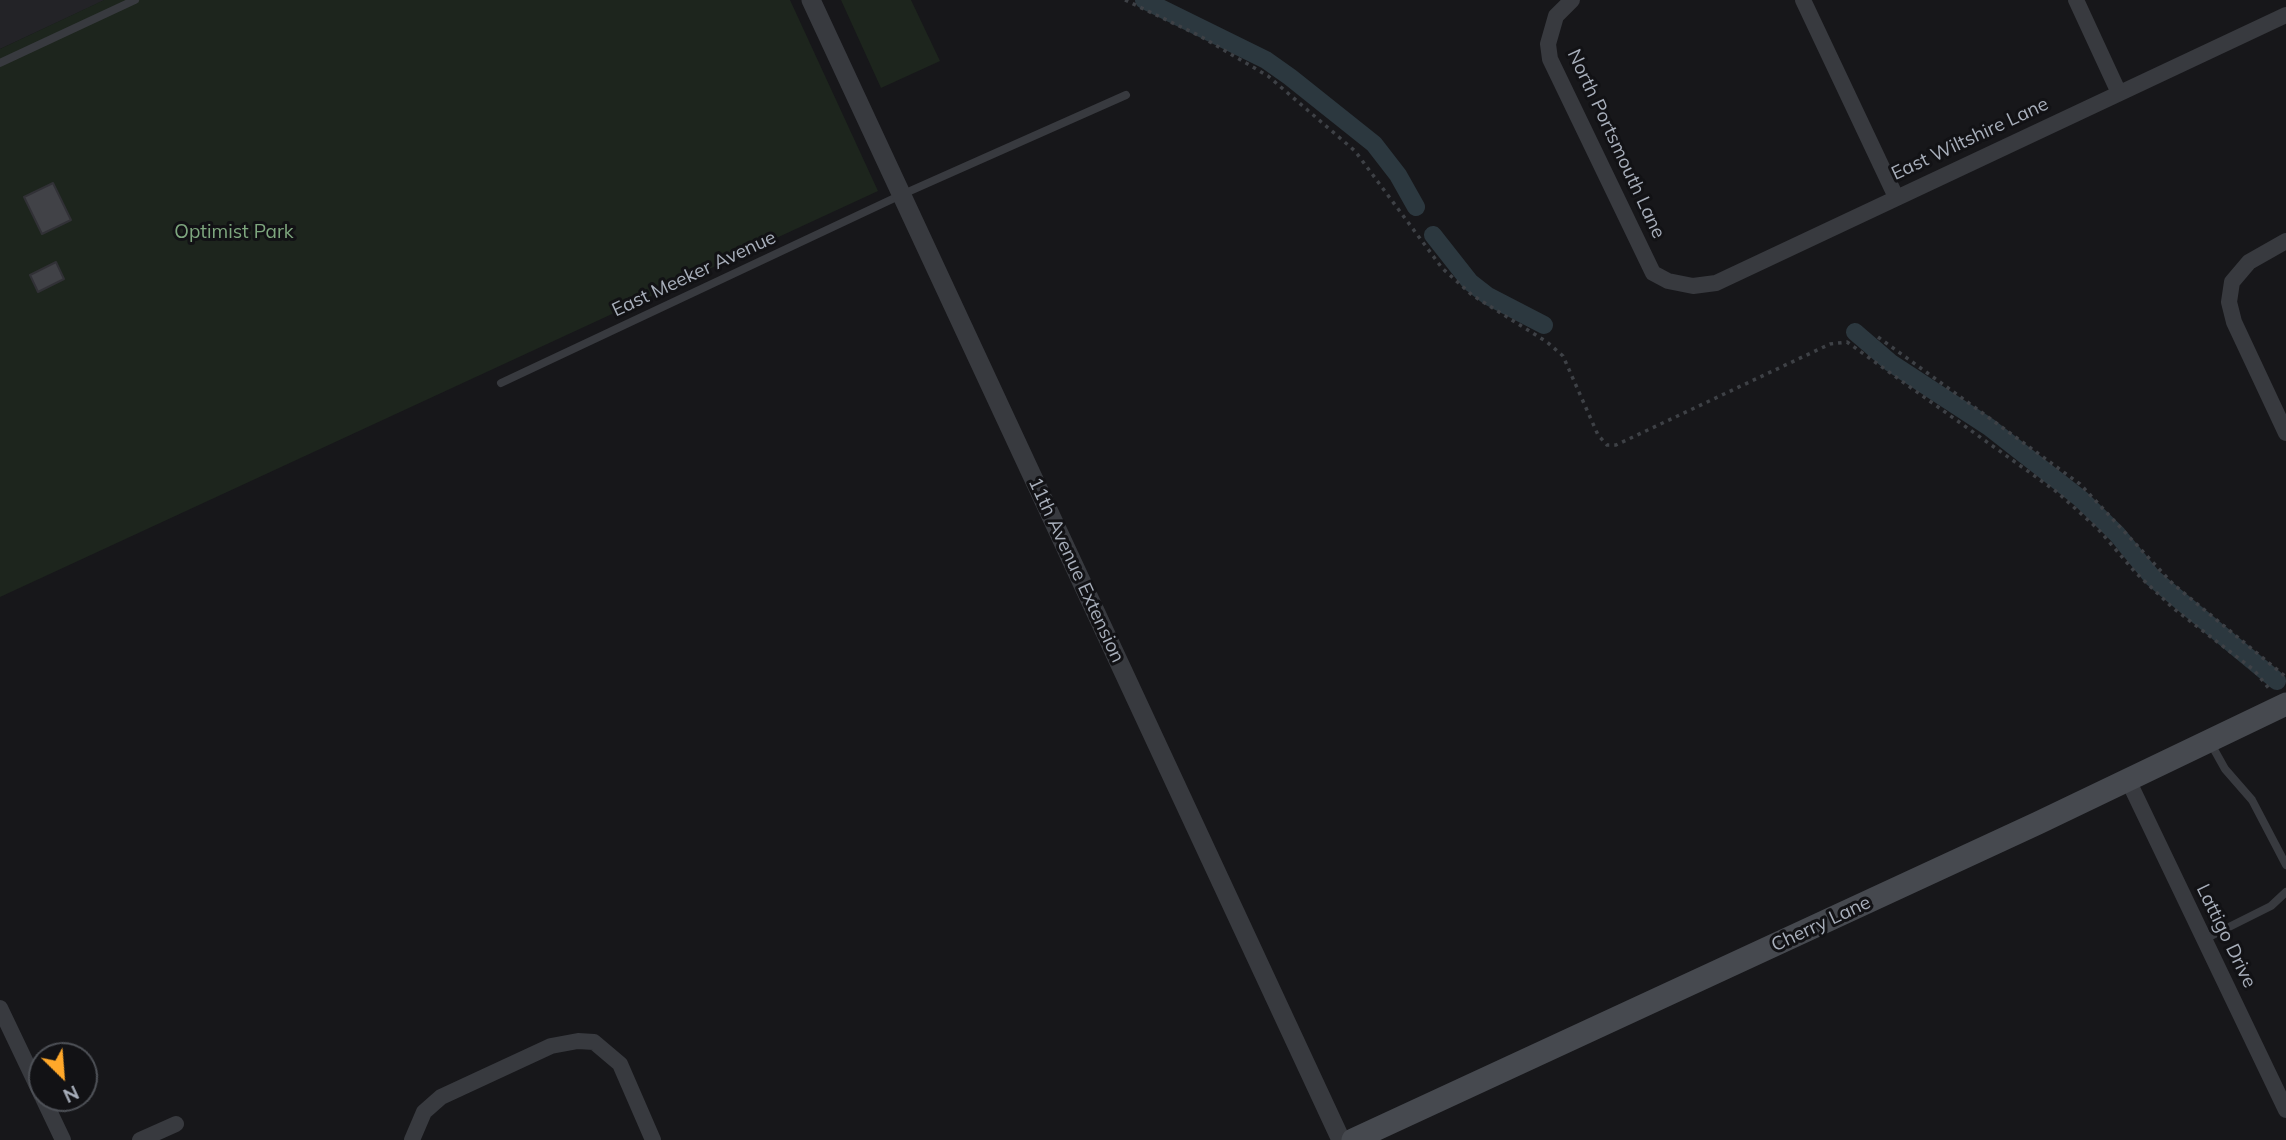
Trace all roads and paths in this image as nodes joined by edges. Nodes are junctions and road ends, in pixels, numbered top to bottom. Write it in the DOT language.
graph roads {
  1 [pos="135,0"];
  2 [pos="811,0"];
  3 [pos="1125,0"];
  4 [pos="1572,0"];
  5 [pos="1803,0"];
  6 [pos="2076,0"];
  7 [pos="2286,15"];
  8 [pos="0,63"];
  9 [pos="2119,93"];
  10 [pos="1125,95"];
  11 [pos="901,195"];
  12 [pos="1896,197"];
  13 [pos="2286,241"];
  14 [pos="1668,281"];
  15 [pos="1878,337"];
  16 [pos="502,383"];
  17 [pos="2286,433"];
  18 [pos="2286,677"];
  19 [pos="2285,705"];
  20 [pos="2209,741"];
  21 [pos="2128,780"];
  22 [pos="2286,865"];
  23 [pos="2286,892"];
  24 [pos="2204,939"];
  25 [pos="0,1008"];
  26 [pos="28,1067"];
  27 [pos="2286,1110"];
  28 [pos="49,1112"];
  29 [pos="176,1124"];
  30 [pos="63,1140"];
  31 [pos="140,1140"];
  32 [pos="412,1140"];
  33 [pos="653,1140"];
  34 [pos="1341,1140"];
  35 [pos="1353,1140"];
  1 -- 8 [label="lane"];
  2 -- 11 [label="street, 11th Avenue Extension"];
  3 -- 19 [label="path"];
  4 -- 14 [label="street, North Portsmouth Lane"];
  5 -- 12 [label="street"];
  6 -- 9 [label="street"];
  7 -- 9 [label="street, East Wiltshire Lane"];
  9 -- 12 [label="street, East Wiltshire Lane"];
  10 -- 11 [label="lane, East Meeker Avenue"];
  11 -- 16 [label="lane, East Meeker Avenue"];
  11 -- 34 [label="street, 11th Avenue Extension"];
  12 -- 14 [label="street, East Wiltshire Lane"];
  13 -- 17 [label="street"];
  15 -- 18 [label="path"];
  19 -- 20 [label="main road, Cherry Lane"];
  20 -- 21 [label="main road, Cherry Lane"];
  20 -- 22 [label="lane"];
  21 -- 24 [label="street, Lattigo Drive"];
  21 -- 35 [label="main road, Cherry Lane"];
  23 -- 24 [label="lane"];
  24 -- 27 [label="street, Lattigo Drive"];
  25 -- 26 [label="street"];
  28 -- 30 [label="street"];
  29 -- 31 [label="street"];
  32 -- 33 [label="street"];
}
